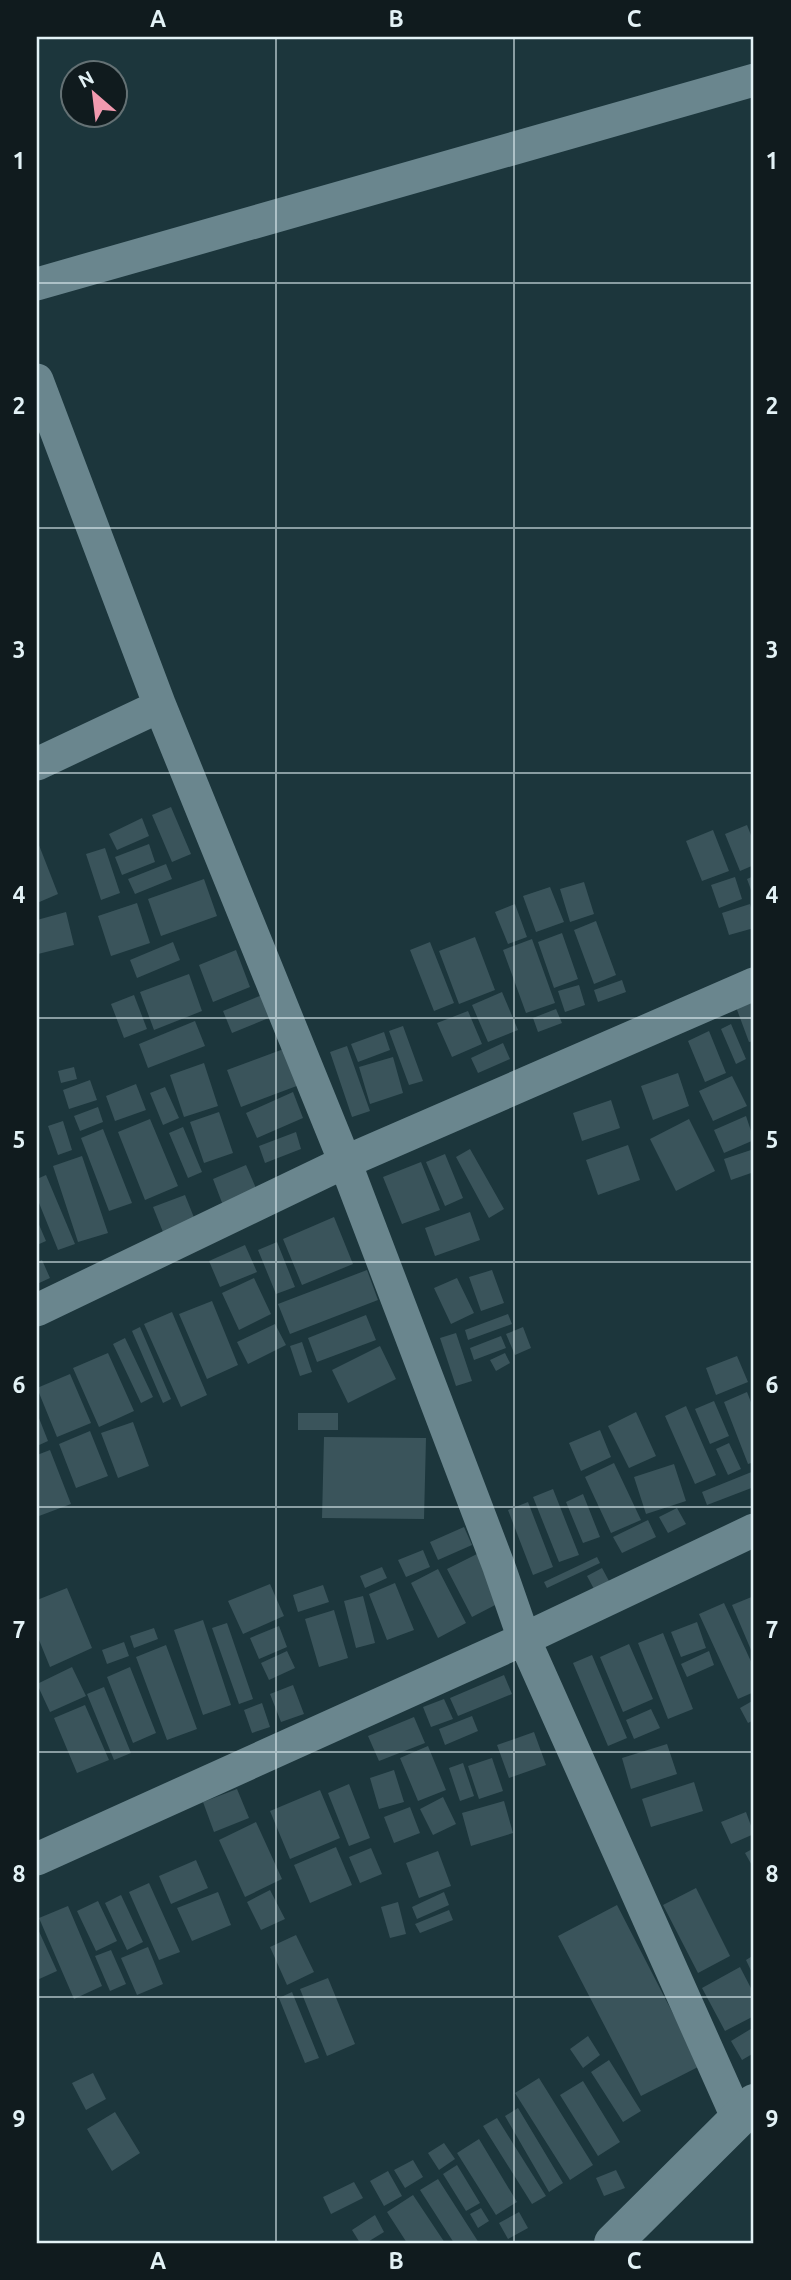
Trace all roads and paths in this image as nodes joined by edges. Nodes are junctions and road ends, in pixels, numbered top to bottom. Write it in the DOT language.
graph roads {
  1 [pos="754,80"];
  2 [pos="37,284"];
  3 [pos="37,380"];
  4 [pos="160,706"];
  5 [pos="37,764"];
  6 [pos="754,984"];
  7 [pos="345,1162"];
  8 [pos="37,1310"];
  9 [pos="754,1530"];
  10 [pos="524,1639"];
  11 [pos="37,1859"];
  12 [pos="746,2111"];
  13 [pos="613,2243"];
  1 -- 2 [label="street"];
  3 -- 4 [label="street"];
  4 -- 5 [label="street"];
  4 -- 7 [label="street"];
  6 -- 7 [label="street"];
  7 -- 8 [label="street"];
  7 -- 10 [label="street"];
  9 -- 10 [label="street"];
  10 -- 11 [label="street"];
  10 -- 12 [label="street"];
  12 -- 13 [label="main road"];
}
